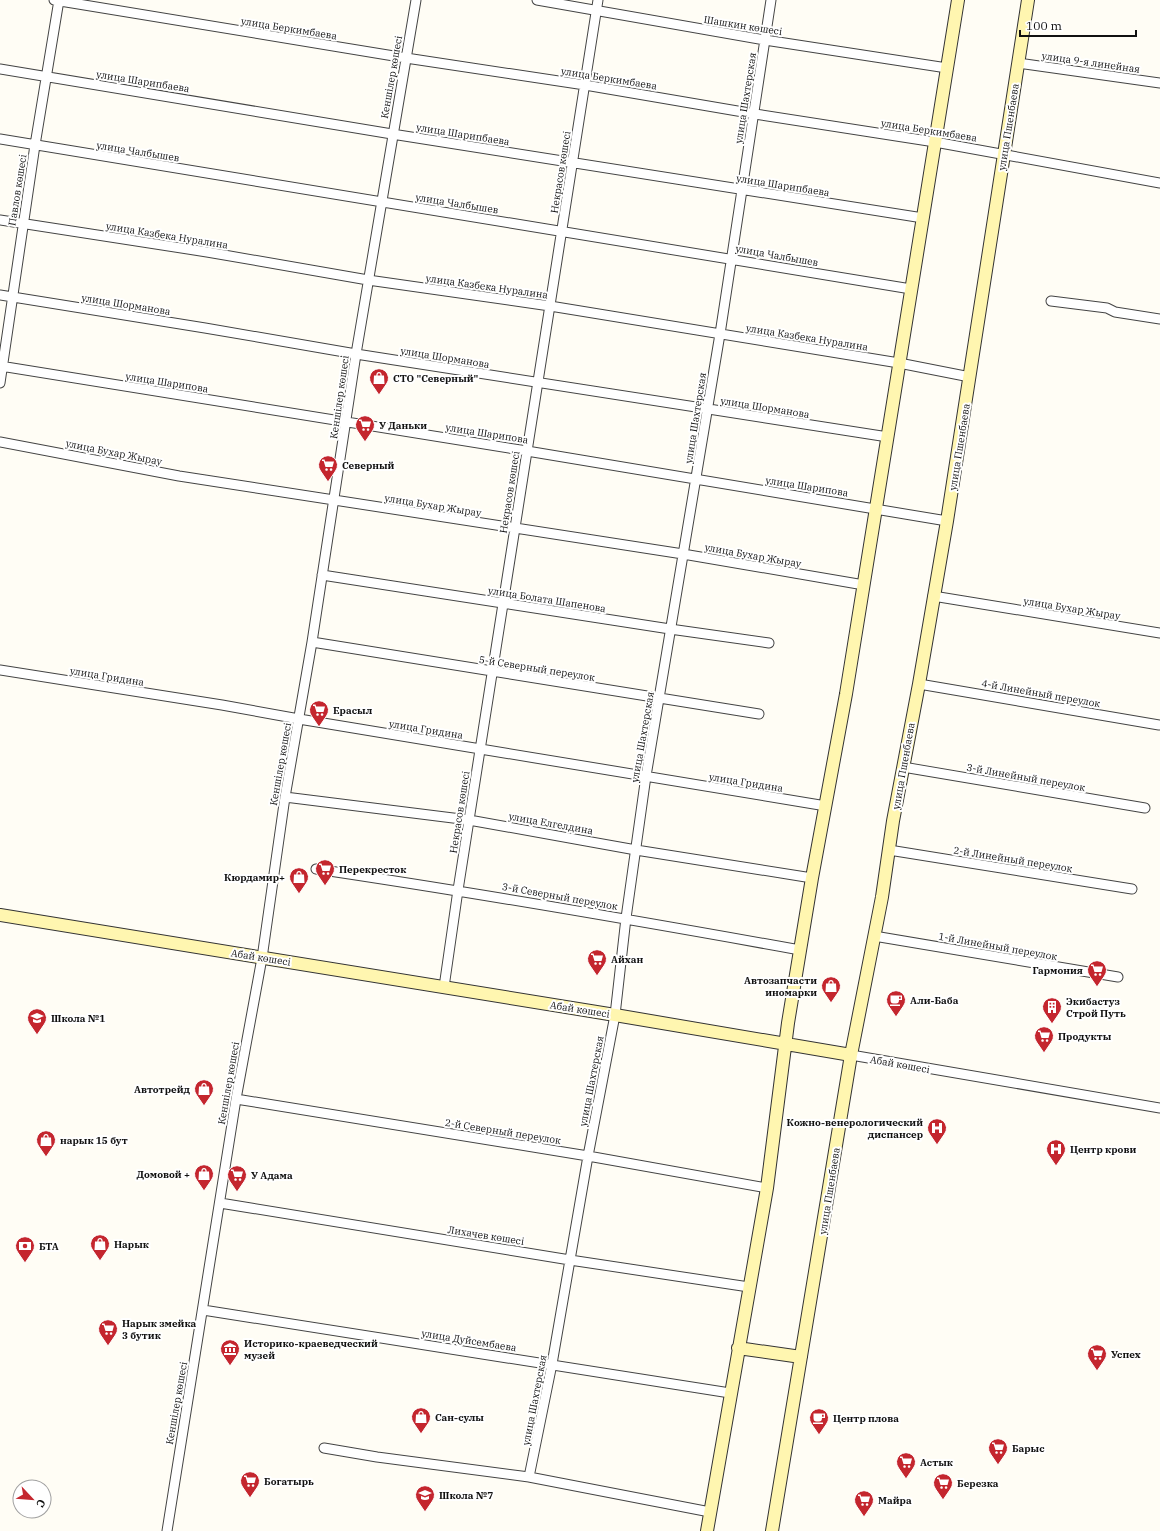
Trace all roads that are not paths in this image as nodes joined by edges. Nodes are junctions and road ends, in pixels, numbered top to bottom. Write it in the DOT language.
graph roads {
  1 [pos="57,0"];
  2 [pos="416,0"];
  3 [pos="537,0"];
  4 [pos="598,0"];
  5 [pos="772,0"];
  6 [pos="958,0"];
  7 [pos="1028,0"];
  8 [pos="596,11"];
  9 [pos="765,40"];
  10 [pos="406,58"];
  11 [pos="1018,63"];
  12 [pos="947,68"];
  13 [pos="0,69"];
  14 [pos="47,76"];
  15 [pos="1160,83"];
  16 [pos="585,85"];
  17 [pos="755,114"];
  18 [pos="392,134"];
  19 [pos="0,139"];
  20 [pos="935,142"];
  21 [pos="35,145"];
  22 [pos="1004,154"];
  23 [pos="572,162"];
  24 [pos="1160,183"];
  25 [pos="742,190"];
  26 [pos="381,202"];
  27 [pos="923,218"];
  28 [pos="0,220"];
  29 [pos="23,224"];
  30 [pos="562,231"];
  31 [pos="731,259"];
  32 [pos="368,280"];
  33 [pos="911,289"];
  34 [pos="0,295"];
  35 [pos="13,297"];
  36 [pos="1051,301"];
  37 [pos="550,306"];
  38 [pos="1160,319"];
  39 [pos="720,334"];
  40 [pos="356,354"];
  41 [pos="899,363"];
  42 [pos="2,367"];
  43 [pos="970,377"];
  44 [pos="538,382"];
  45 [pos="0,383"];
  46 [pos="707,409"];
  47 [pos="346,423"];
  48 [pos="888,437"];
  49 [pos="0,442"];
  50 [pos="527,451"];
  51 [pos="696,479"];
  52 [pos="334,500"];
  53 [pos="876,509"];
  54 [pos="946,521"];
  55 [pos="515,528"];
  56 [pos="683,554"];
  57 [pos="322,574"];
  58 [pos="864,585"];
  59 [pos="933,596"];
  60 [pos="503,603"];
  61 [pos="670,629"];
  62 [pos="1160,633"];
  63 [pos="312,642"];
  64 [pos="769,643"];
  65 [pos="0,670"];
  66 [pos="492,671"];
  67 [pos="919,684"];
  68 [pos="660,699"];
  69 [pos="759,714"];
  70 [pos="299,720"];
  71 [pos="1159,725"];
  72 [pos="480,748"];
  73 [pos="903,767"];
  74 [pos="646,776"];
  75 [pos="285,798"];
  76 [pos="826,806"];
  77 [pos="1145,808"];
  78 [pos="469,820"];
  79 [pos="636,850"];
  80 [pos="889,850"];
  81 [pos="316,869"];
  82 [pos="812,878"];
  83 [pos="1132,889"];
  84 [pos="458,890"];
  85 [pos="0,915"];
  86 [pos="626,918"];
  87 [pos="874,936"];
  88 [pos="800,950"];
  89 [pos="262,958"];
  90 [pos="1118,977"];
  91 [pos="444,987"];
  92 [pos="615,1015"];
  93 [pos="785,1044"];
  94 [pos="852,1055"];
  95 [pos="236,1099"];
  96 [pos="1160,1108"];
  97 [pos="588,1156"];
  98 [pos="767,1188"];
  99 [pos="220,1203"];
  100 [pos="570,1260"];
  101 [pos="749,1287"];
  102 [pos="203,1310"];
  103 [pos="738,1348"];
  104 [pos="801,1357"];
  105 [pos="552,1364"];
  106 [pos="730,1393"];
  107 [pos="324,1448"];
  108 [pos="529,1477"];
  109 [pos="710,1512"];
  110 [pos="167,1531"];
  111 [pos="707,1531"];
  112 [pos="772,1531"];
  1 -- 10 [label="street, улица Беркимбаева"];
  1 -- 14 [label="street, Павлов көшесі"];
  2 -- 10 [label="street, Кеншілер көшесі"];
  3 -- 8 [label="street, Шашкин көшесі"];
  4 -- 8 [label="street, Некрасов көшесі"];
  5 -- 9 [label="street, улица Шахтерская"];
  6 -- 12 [label="street"];
  7 -- 11 [label="street, улица Пшенбаева"];
  8 -- 9 [label="street, Шашкин көшесі"];
  8 -- 16 [label="street, Некрасов көшесі"];
  9 -- 12 [label="street, Шашкин көшесі"];
  9 -- 17 [label="street, улица Шахтерская"];
  10 -- 16 [label="street, улица Беркимбаева"];
  10 -- 18 [label="street, Кеншілер көшесі"];
  11 -- 15 [label="street, улица 9-я линейная"];
  11 -- 22 [label="street, улица Пшенбаева"];
  12 -- 20 [label="street"];
  13 -- 14 [label="street, улица Шарипбаева"];
  14 -- 18 [label="street, улица Шарипбаева"];
  14 -- 21 [label="street, Павлов көшесі"];
  16 -- 17 [label="street, улица Беркимбаева"];
  16 -- 23 [label="street, Некрасов көшесі"];
  17 -- 20 [label="street, улица Беркимбаева"];
  17 -- 25 [label="street, улица Шахтерская"];
  18 -- 23 [label="street, улица Шарипбаева"];
  18 -- 26 [label="street, Кеншілер көшесі"];
  19 -- 21 [label="street, улица Чалбышев"];
  20 -- 22 [label="street, улица Беркимбаева"];
  20 -- 27 [label="street"];
  21 -- 26 [label="street, улица Чалбышев"];
  21 -- 29 [label="street, Павлов көшесі"];
  22 -- 24 [label="street, улица Беркимбаева"];
  22 -- 43 [label="street, улица Пшенбаева"];
  23 -- 25 [label="street, улица Шарипбаева"];
  23 -- 30 [label="street, Некрасов көшесі"];
  25 -- 27 [label="street, улица Шарипбаева"];
  25 -- 31 [label="street, улица Шахтерская"];
  26 -- 30 [label="street, улица Чалбышев"];
  26 -- 32 [label="street, Кеншілер көшесі"];
  27 -- 33 [label="street"];
  28 -- 29 [label="street, улица Казбека Нуралина"];
  29 -- 32 [label="street, улица Казбека Нуралина"];
  29 -- 35 [label="street, Павлов көшесі"];
  30 -- 31 [label="street, улица Чалбышев"];
  30 -- 37 [label="street, Некрасов көшесі"];
  31 -- 33 [label="street, улица Чалбышев"];
  31 -- 39 [label="street, улица Шахтерская"];
  32 -- 37 [label="street, улица Казбека Нуралина"];
  32 -- 40 [label="street, Кеншілер көшесі"];
  33 -- 41 [label="street"];
  34 -- 35 [label="street, улица Шорманова"];
  35 -- 40 [label="street, улица Шорманова"];
  35 -- 42 [label="street, Павлов көшесі"];
  36 -- 38 [label="street"];
  37 -- 39 [label="street, улица Казбека Нуралина"];
  37 -- 44 [label="street, Некрасов көшесі"];
  39 -- 41 [label="street, улица Казбека Нуралина"];
  39 -- 46 [label="street, улица Шахтерская"];
  40 -- 44 [label="street, улица Шорманова"];
  40 -- 47 [label="street, Кеншілер көшесі"];
  41 -- 43 [label="street, улица Казбека Нуралина"];
  41 -- 48 [label="street"];
  42 -- 45 [label="street, Павлов көшесі"];
  42 -- 47 [label="street, улица Шарипова"];
  43 -- 54 [label="street, улица Пшенбаева"];
  44 -- 46 [label="street, улица Шорманова"];
  44 -- 50 [label="street, Некрасов көшесі"];
  46 -- 48 [label="street, улица Шорманова"];
  46 -- 51 [label="street, улица Шахтерская"];
  47 -- 50 [label="street, улица Шарипова"];
  47 -- 52 [label="street, Кеншілер көшесі"];
  48 -- 53 [label="street"];
  49 -- 52 [label="street, улица Бухар Жырау"];
  50 -- 51 [label="street, улица Шарипова"];
  50 -- 55 [label="street, Некрасов көшесі"];
  51 -- 53 [label="street, улица Шарипова"];
  51 -- 56 [label="street, улица Шахтерская"];
  52 -- 55 [label="street, улица Бухар Жырау"];
  52 -- 57 [label="street, Кеншілер көшесі"];
  53 -- 54 [label="street, улица Шарипова"];
  53 -- 58 [label="street"];
  54 -- 59 [label="street, улица Пшенбаева"];
  55 -- 56 [label="street, улица Бухар Жырау"];
  55 -- 60 [label="street, Некрасов көшесі"];
  56 -- 58 [label="street, улица Бухар Жырау"];
  56 -- 61 [label="street, улица Шахтерская"];
  57 -- 60 [label="street, улица Болата Шапенова"];
  57 -- 63 [label="street, Кеншілер көшесі"];
  58 -- 76 [label="street"];
  59 -- 62 [label="street, улица Бухар Жырау"];
  59 -- 67 [label="street, улица Пшенбаева"];
  60 -- 61 [label="street, улица Болата Шапенова"];
  60 -- 66 [label="street, Некрасов көшесі"];
  61 -- 64 [label="street, улица Болата Шапенова"];
  61 -- 68 [label="street, улица Шахтерская"];
  63 -- 66 [label="street, 5-й Северный переулок"];
  63 -- 70 [label="street, Кеншілер көшесі"];
  65 -- 70 [label="street, улица Гридина"];
  66 -- 68 [label="street, 5-й Северный переулок"];
  66 -- 72 [label="street, Некрасов көшесі"];
  67 -- 71 [label="street, 4-й Линейный переулок"];
  67 -- 73 [label="street, улица Пшенбаева"];
  68 -- 69 [label="street, 5-й Северный переулок"];
  68 -- 74 [label="street, улица Шахтерская"];
  70 -- 72 [label="street, улица Гридина"];
  70 -- 75 [label="street, Кеншілер көшесі"];
  72 -- 74 [label="street, улица Гридина"];
  72 -- 78 [label="street, Некрасов көшесі"];
  73 -- 77 [label="street, 3-й Линейный переулок"];
  73 -- 80 [label="street, улица Пшенбаева"];
  74 -- 76 [label="street, улица Гридина"];
  74 -- 79 [label="street, улица Шахтерская"];
  75 -- 78 [label="street, улица Елгелдина"];
  75 -- 89 [label="street, Кеншілер көшесі"];
  76 -- 82 [label="street"];
  78 -- 79 [label="street, улица Елгелдина"];
  78 -- 84 [label="street, Некрасов көшесі"];
  79 -- 82 [label="street, улица Елгелдина"];
  79 -- 86 [label="street, улица Шахтерская"];
  80 -- 83 [label="street, 2-й Линейный переулок"];
  80 -- 87 [label="street, улица Пшенбаева"];
  81 -- 84 [label="street, 3-й Северный переулок"];
  82 -- 88 [label="street"];
  84 -- 86 [label="street, 3-й Северный переулок"];
  84 -- 91 [label="street, Некрасов көшесі"];
  85 -- 89 [label="street, Абай көшесі"];
  86 -- 88 [label="street, 3-й Северный переулок"];
  86 -- 92 [label="street, улица Шахтерская"];
  87 -- 90 [label="street, 1-й Линейный переулок"];
  87 -- 94 [label="street, улица Пшенбаева"];
  88 -- 93 [label="street"];
  89 -- 91 [label="street, Абай көшесі"];
  89 -- 95 [label="street, Кеншілер көшесі"];
  91 -- 92 [label="street, Абай көшесі"];
  92 -- 93 [label="street, Абай көшесі"];
  92 -- 97 [label="street, улица Шахтерская"];
  93 -- 94 [label="street, Абай көшесі"];
  93 -- 98 [label="street"];
  94 -- 96 [label="street, Абай көшесі"];
  94 -- 104 [label="street, улица Пшенбаева"];
  95 -- 97 [label="street, 2-й Северный переулок"];
  95 -- 99 [label="street, Кеншілер көшесі"];
  97 -- 98 [label="street, 2-й Северный переулок"];
  97 -- 100 [label="street, улица Шахтерская"];
  98 -- 101 [label="street"];
  99 -- 100 [label="street, Лихачев көшесі"];
  99 -- 102 [label="street, Кеншілер көшесі"];
  100 -- 101 [label="street, Лихачев көшесі"];
  100 -- 105 [label="street, улица Шахтерская"];
  101 -- 103 [label="street"];
  102 -- 105 [label="street, улица Дуйсембаева"];
  102 -- 110 [label="street, Кеншілер көшесі"];
  103 -- 104 [label="street"];
  103 -- 106 [label="street"];
  104 -- 112 [label="street, улица Пшенбаева"];
  105 -- 106 [label="street, улица Дуйсембаева"];
  105 -- 108 [label="street, улица Шахтерская"];
  106 -- 109 [label="street"];
  107 -- 108 [label="street"];
  108 -- 109 [label="street"];
  109 -- 111 [label="street"];
}
